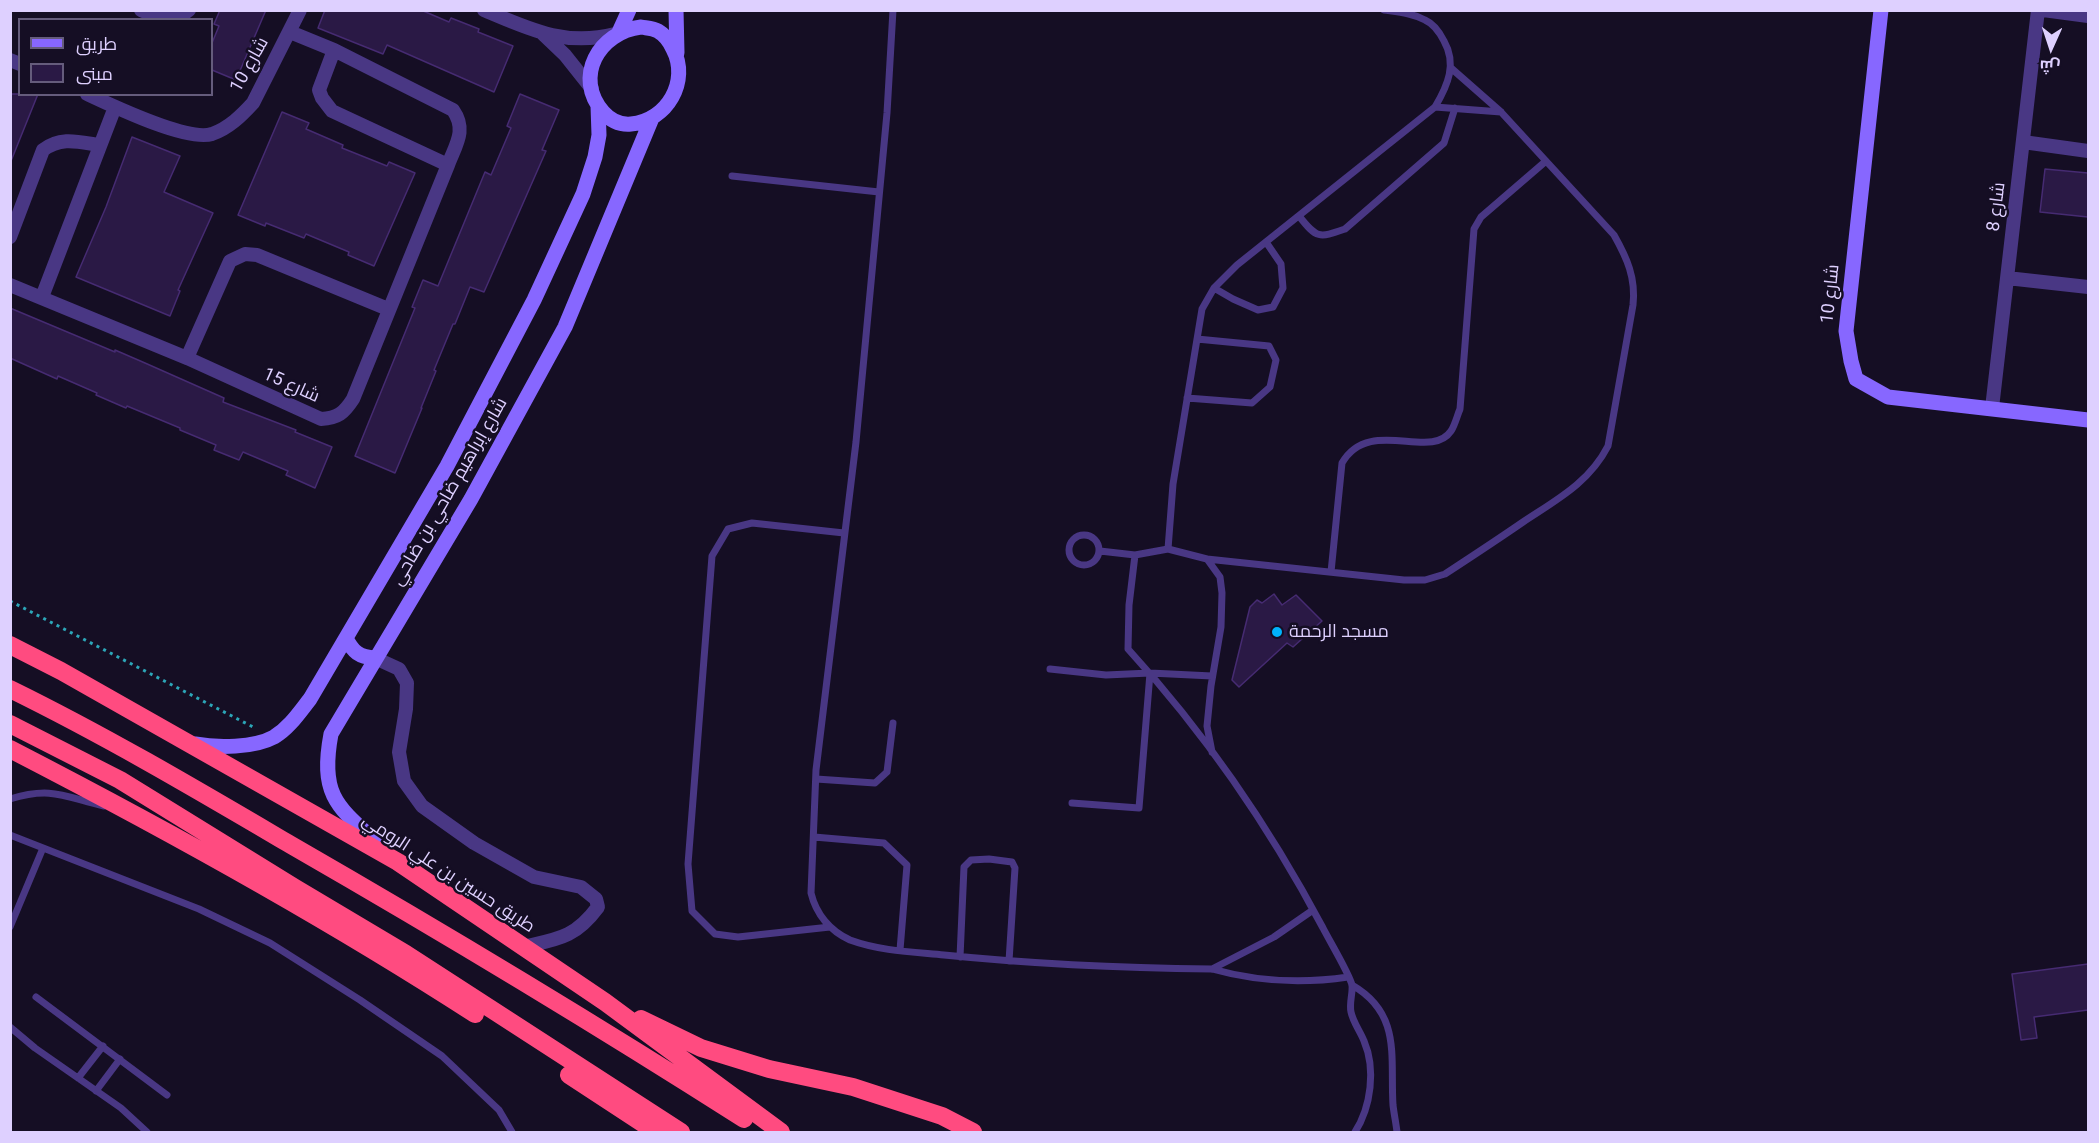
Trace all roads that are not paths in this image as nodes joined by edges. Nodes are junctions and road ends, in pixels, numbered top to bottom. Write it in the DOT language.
graph roads {
  1 [pos="141,10"];
  2 [pos="189,10"];
  3 [pos="300,10"];
  4 [pos="484,10"];
  5 [pos="629,10"];
  6 [pos="676,10"];
  7 [pos="892,10"];
  8 [pos="1384,10"];
  9 [pos="1881,10"];
  10 [pos="2038,10"];
  11 [pos="2043,10"];
  12 [pos="1409,12"];
  13 [pos="2088,16"];
  14 [pos="161,18"];
  15 [pos="175,18"];
  16 [pos="290,32"];
  17 [pos="617,33"];
  18 [pos="543,34"];
  19 [pos="334,50"];
  20 [pos="677,58"];
  21 [pos="1451,68"];
  22 [pos="592,89"];
  23 [pos="91,96"];
  24 [pos="598,105"];
  25 [pos="115,107"];
  26 [pos="1436,107"];
  27 [pos="1455,108"];
  28 [pos="1501,112"];
  29 [pos="652,118"];
  30 [pos="2023,142"];
  31 [pos="99,145"];
  32 [pos="2088,151"];
  33 [pos="1546,161"];
  34 [pos="448,165"];
  35 [pos="732,176"];
  36 [pos="879,192"];
  37 [pos="1299,216"];
  38 [pos="10,237"];
  39 [pos="1266,242"];
  40 [pos="2007,278"];
  41 [pos="10,285"];
  42 [pos="2088,287"];
  43 [pos="1214,288"];
  44 [pos="42,297"];
  45 [pos="388,309"];
  46 [pos="1197,339"];
  47 [pos="187,358"];
  48 [pos="1187,398"];
  49 [pos="1992,408"];
  50 [pos="2088,420"];
  51 [pos="844,533"];
  52 [pos="1168,549"];
  53 [pos="1100,551"];
  54 [pos="1135,555"];
  55 [pos="1207,559"];
  56 [pos="1331,572"];
  57 [pos="346,638"];
  58 [pos="10,645"];
  59 [pos="375,658"];
  60 [pos="1050,669"];
  61 [pos="1150,673"];
  62 [pos="1212,676"];
  63 [pos="10,688"];
  64 [pos="893,723"];
  65 [pos="10,724"];
  66 [pos="187,743"];
  67 [pos="10,749"];
  68 [pos="1212,752"];
  69 [pos="816,779"];
  70 [pos="10,799"];
  71 [pos="1072,803"];
  72 [pos="135,815"];
  73 [pos="10,835"];
  74 [pos="814,837"];
  75 [pos="43,848"];
  76 [pos="398,862"];
  77 [pos="1313,910"];
  78 [pos="10,927"];
  79 [pos="830,927"];
  80 [pos="523,947"];
  81 [pos="900,950"];
  82 [pos="960,957"];
  83 [pos="1009,961"];
  84 [pos="1212,969"];
  85 [pos="1348,977"];
  86 [pos="1352,985"];
  87 [pos="36,997"];
  88 [pos="605,1002"];
  89 [pos="11,1030"];
  90 [pos="103,1046"];
  91 [pos="120,1059"];
  92 [pos="78,1078"];
  93 [pos="96,1091"];
  94 [pos="167,1095"];
  95 [pos="147,1132"];
  96 [pos="512,1132"];
  97 [pos="657,1132"];
  98 [pos="681,1132"];
  99 [pos="766,1132"];
  100 [pos="781,1132"];
  101 [pos="973,1132"];
  102 [pos="1355,1132"];
  103 [pos="1397,1132"];
  1 -- 14 [label="street"];
  2 -- 15 [label="street"];
  3 -- 16 [label="street, شارع 10"];
  4 -- 18 [label="street"];
  5 -- 17 [label="street"];
  6 -- 20 [label="street"];
  7 -- 36 [label="lane"];
  8 -- 12 [label="lane"];
  9 -- 49 [label="street, شارع 10"];
  10 -- 30 [label="street, شارع 8"];
  11 -- 13 [label="street"];
  12 -- 21 [label="lane"];
  16 -- 19 [label="street, شارع 15"];
  16 -- 25 [label="street, شارع 10"];
  17 -- 18 [label="street"];
  17 -- 20 [label="street"];
  17 -- 22 [label="street"];
  18 -- 22 [label="street"];
  19 -- 34 [label="street, شارع 15"];
  19 -- 34 [label="street"];
  20 -- 29 [label="street"];
  21 -- 26 [label="lane"];
  21 -- 28 [label="lane"];
  22 -- 24 [label="street"];
  23 -- 25 [label="street, شارع 10"];
  24 -- 29 [label="street"];
  24 -- 57 [label="street, شارع إبراهيم ضاحي بن ضاحي"];
  25 -- 31 [label="street"];
  26 -- 27 [label="lane"];
  26 -- 37 [label="lane"];
  27 -- 28 [label="lane"];
  27 -- 37 [label="lane"];
  28 -- 33 [label="lane"];
  29 -- 59 [label="street, شارع إبراهيم ضاحي بن ضاحي"];
  30 -- 32 [label="street"];
  30 -- 40 [label="street, شارع 8"];
  31 -- 38 [label="street"];
  31 -- 44 [label="street"];
  33 -- 56 [label="lane"];
  33 -- 56 [label="lane"];
  34 -- 45 [label="street, شارع 15"];
  35 -- 36 [label="lane"];
  36 -- 51 [label="lane"];
  37 -- 39 [label="lane"];
  39 -- 43 [label="lane"];
  39 -- 43 [label="lane"];
  40 -- 42 [label="street"];
  40 -- 49 [label="street, شارع 8"];
  41 -- 44 [label="street, شارع 15"];
  43 -- 46 [label="lane"];
  44 -- 47 [label="street, شارع 15"];
  45 -- 47 [label="street"];
  45 -- 47 [label="street, شارع 15"];
  46 -- 48 [label="lane"];
  46 -- 48 [label="lane"];
  48 -- 52 [label="lane"];
  49 -- 50 [label="street, شارع 10"];
  51 -- 69 [label="lane"];
  51 -- 79 [label="lane"];
  52 -- 54 [label="lane"];
  52 -- 55 [label="lane"];
  53 -- 53 [label="lane"];
  53 -- 54 [label="lane"];
  54 -- 61 [label="lane"];
  55 -- 56 [label="lane"];
  55 -- 62 [label="lane"];
  57 -- 59 [label="street"];
  57 -- 66 [label="street, شارع إبراهيم ضاحي بن ضاحي"];
  58 -- 66 [label="highway, طريق حسين بن علي الرومي"];
  59 -- 76 [label="street, شارع إبراهيم ضاحي بن ضاحي"];
  59 -- 80 [label="street"];
  60 -- 61 [label="lane"];
  61 -- 62 [label="lane"];
  61 -- 68 [label="lane"];
  61 -- 71 [label="lane"];
  62 -- 68 [label="lane"];
  63 -- 99 [label="highway"];
  64 -- 69 [label="lane"];
  65 -- 98 [label="highway"];
  66 -- 76 [label="highway, طريق حسين بن علي الرومي"];
  67 -- 72 [label="highway"];
  68 -- 77 [label="lane"];
  69 -- 74 [label="lane"];
  70 -- 72 [label="lane"];
  72 -- 97 [label="highway"];
  73 -- 75 [label="lane"];
  74 -- 79 [label="lane"];
  74 -- 81 [label="lane"];
  75 -- 78 [label="lane"];
  75 -- 96 [label="lane"];
  76 -- 80 [label="highway, طريق حسين بن علي الرومي"];
  77 -- 84 [label="lane"];
  77 -- 85 [label="lane"];
  79 -- 81 [label="lane"];
  80 -- 88 [label="highway, طريق حسين بن علي الرومي"];
  81 -- 82 [label="lane"];
  82 -- 83 [label="lane"];
  82 -- 83 [label="lane"];
  83 -- 84 [label="lane"];
  84 -- 85 [label="lane"];
  85 -- 86 [label="lane"];
  86 -- 102 [label="lane"];
  86 -- 103 [label="lane"];
  87 -- 90 [label="lane"];
  88 -- 100 [label="highway, طريق حسين بن علي الرومي"];
  88 -- 101 [label="highway"];
  89 -- 92 [label="lane"];
  90 -- 91 [label="lane"];
  90 -- 92 [label="lane"];
  91 -- 93 [label="lane"];
  91 -- 94 [label="lane"];
  92 -- 93 [label="lane"];
  93 -- 95 [label="lane"];
}
